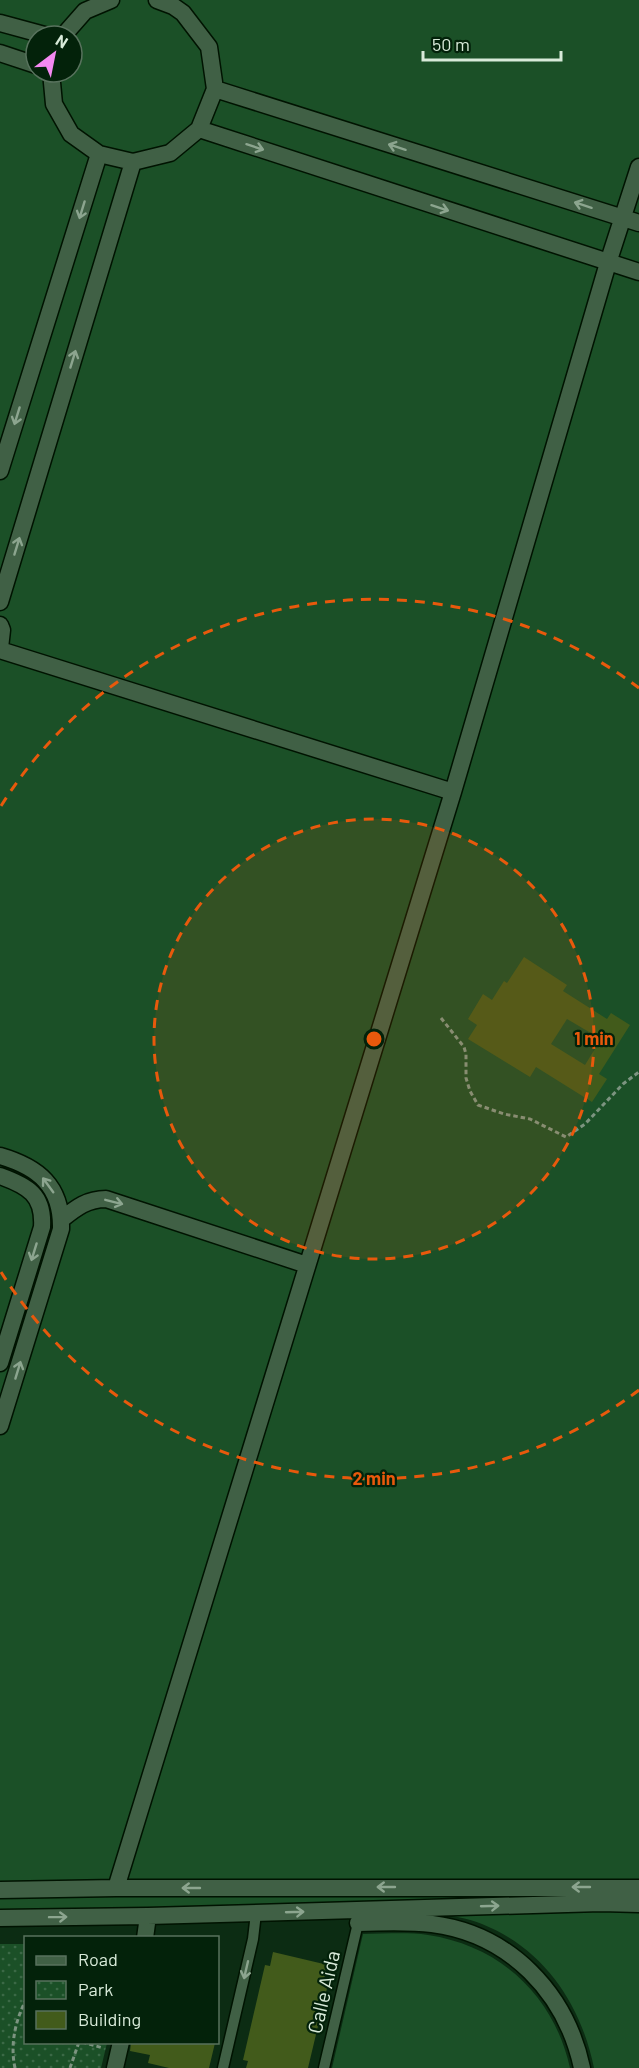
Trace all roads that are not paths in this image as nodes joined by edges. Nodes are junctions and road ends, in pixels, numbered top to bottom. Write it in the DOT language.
graph roads {
  1 [pos="111,0"];
  2 [pos="157,0"];
  3 [pos="174,3"];
  4 [pos="0,23"];
  5 [pos="74,24"];
  6 [pos="24,30"];
  7 [pos="0,53"];
  8 [pos="24,61"];
  9 [pos="52,84"];
  10 [pos="215,89"];
  11 [pos="199,129"];
  12 [pos="99,154"];
  13 [pos="133,162"];
  14 [pos="639,167"];
  15 [pos="631,220"];
  16 [pos="608,263"];
  17 [pos="639,272"];
  18 [pos="0,471"];
  19 [pos="0,602"];
  20 [pos="0,625"];
  21 [pos="0,649"];
  22 [pos="453,792"];
  23 [pos="0,1156"];
  24 [pos="0,1176"];
  25 [pos="62,1219"];
  26 [pos="307,1264"];
  27 [pos="0,1363"];
  28 [pos="0,1426"];
  29 [pos="116,1888"];
  30 [pos="639,1888"];
  31 [pos="0,1890"];
  32 [pos="639,1904"];
  33 [pos="256,1913"];
  34 [pos="148,1916"];
  35 [pos="0,1918"];
  36 [pos="358,1923"];
  37 [pos="145,1936"];
  38 [pos="114,2046"];
  39 [pos="115,2068"];
  40 [pos="223,2068"];
  41 [pos="324,2068"];
  42 [pos="582,2068"];
  1 -- 5 [label="street"];
  2 -- 3 [label="street"];
  3 -- 10 [label="street"];
  4 -- 6 [label="street"];
  7 -- 8 [label="street"];
  9 -- 12 [label="street"];
  10 -- 11 [label="street"];
  15 -- 10 [label="street, one-way"];
  11 -- 13 [label="street"];
  11 -- 16 [label="street, one-way"];
  12 -- 13 [label="street"];
  12 -- 18 [label="street, one-way"];
  19 -- 13 [label="street, one-way"];
  14 -- 15 [label="street"];
  15 -- 16 [label="street"];
  16 -- 17 [label="street"];
  16 -- 22 [label="street"];
  20 -- 21 [label="street"];
  21 -- 22 [label="street"];
  22 -- 26 [label="street"];
  25 -- 23 [label="street, one-way"];
  24 -- 27 [label="street, one-way"];
  25 -- 26 [label="street, one-way"];
  28 -- 25 [label="street, one-way"];
  26 -- 29 [label="street"];
  30 -- 29 [label="street, one-way"];
  29 -- 31 [label="street"];
  33 -- 32 [label="street, one-way"];
  33 -- 34 [label="street"];
  33 -- 40 [label="lane, one-way"];
  35 -- 34 [label="street, one-way"];
  34 -- 37 [label="street"];
  36 -- 41 [label="lane, Calle Aida"];
  36 -- 42 [label="street"];
  38 -- 39 [label="street"];
}
